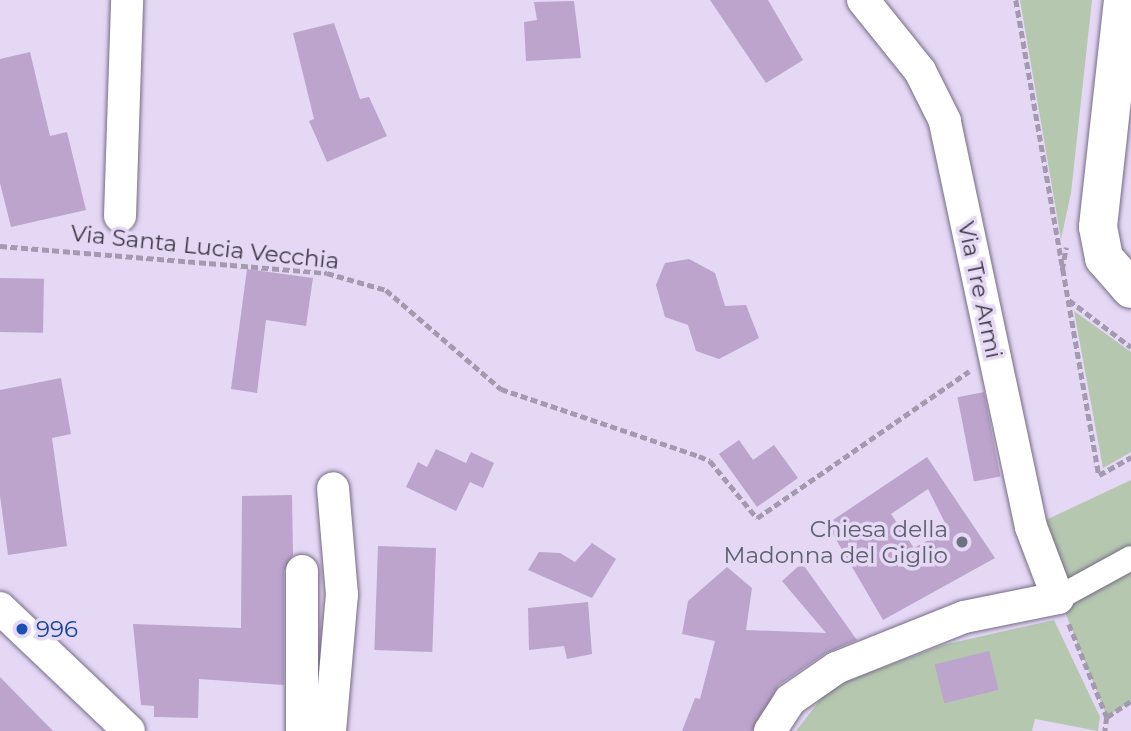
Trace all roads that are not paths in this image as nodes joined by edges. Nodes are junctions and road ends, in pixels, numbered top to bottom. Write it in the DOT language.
graph roads {
  1 [pos="127,0"];
  2 [pos="863,0"];
  3 [pos="1123,0"];
  4 [pos="120,216"];
  5 [pos="1131,289"];
  6 [pos="333,488"];
  7 [pos="1131,558"];
  8 [pos="303,571"];
  9 [pos="1058,598"];
  10 [pos="0,608"];
  11 [pos="117,726"];
  12 [pos="302,731"];
  13 [pos="330,731"];
  14 [pos="771,731"];
  1 -- 4 [label="street"];
  2 -- 9 [label="street, Via Tre Armi"];
  3 -- 5 [label="street"];
  6 -- 13 [label="street"];
  7 -- 9 [label="street"];
  8 -- 12 [label="street"];
  9 -- 14 [label="street"];
  10 -- 11 [label="street"];
}
